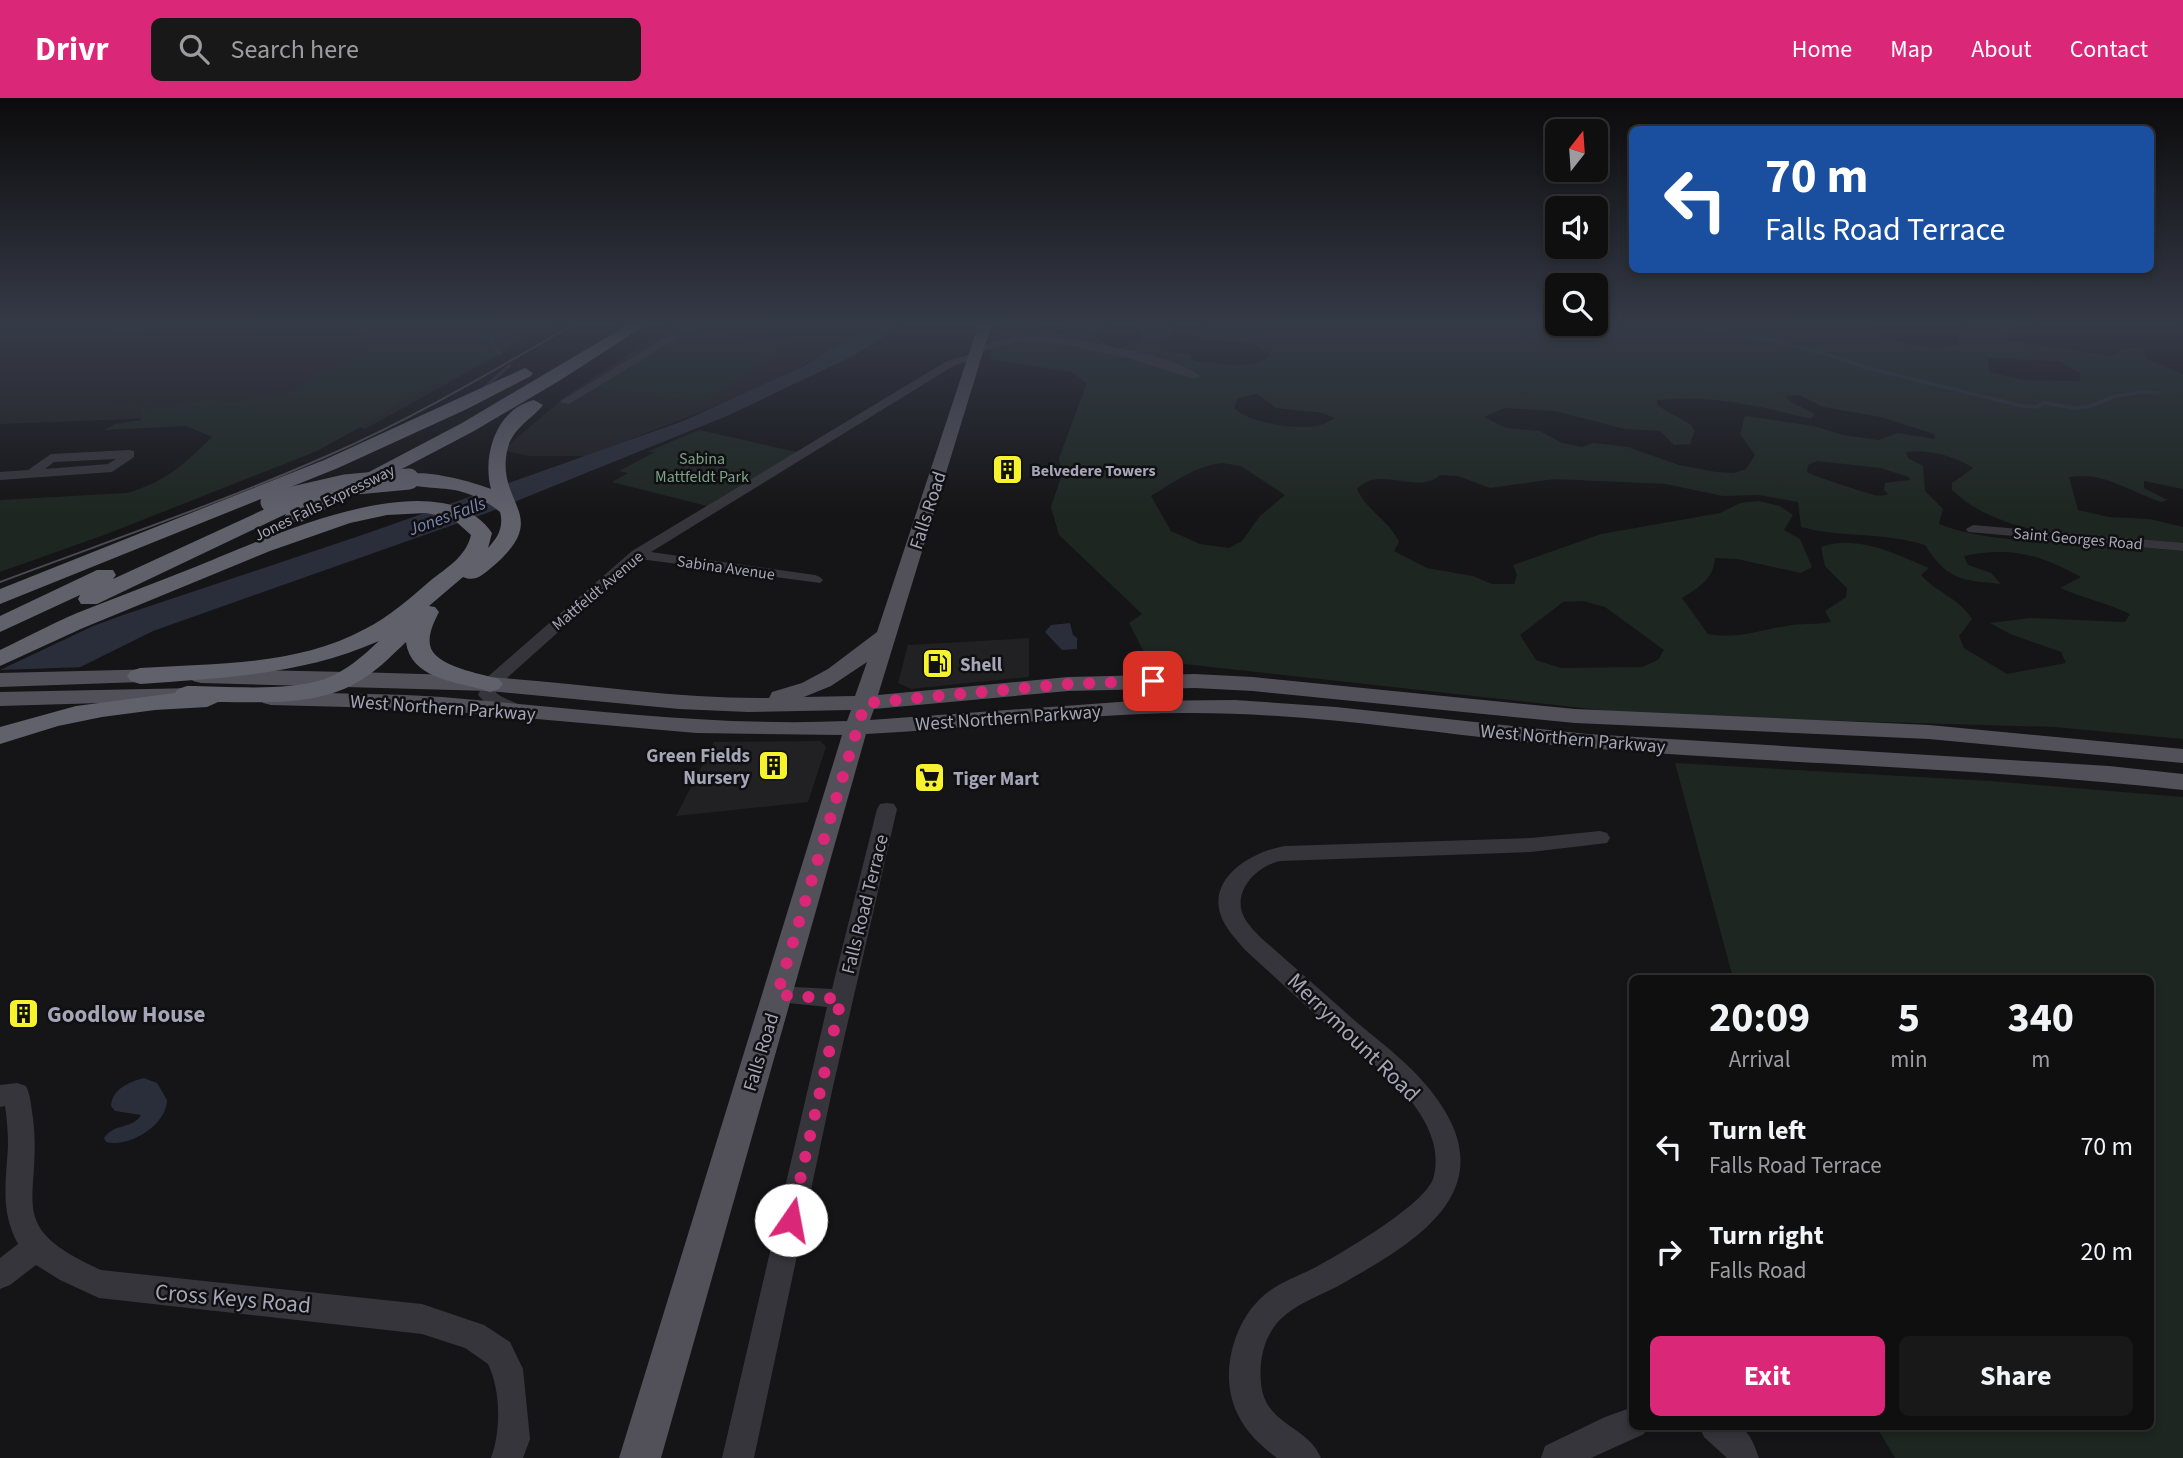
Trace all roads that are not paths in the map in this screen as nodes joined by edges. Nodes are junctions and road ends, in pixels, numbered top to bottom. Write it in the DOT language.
graph roads {
  1 [pos="495,389"];
  2 [pos="509,389"];
  3 [pos="533,389"];
  4 [pos="560,389"];
  5 [pos="586,389"];
  6 [pos="907,389"];
  7 [pos="966,389"];
  8 [pos="565,402"];
  9 [pos="32,473"];
  10 [pos="0,477"];
  11 [pos="511,516"];
  12 [pos="1973,529"];
  13 [pos="2183,547"];
  14 [pos="637,554"];
  15 [pos="86,564"];
  16 [pos="815,580"];
  17 [pos="0,597"];
  18 [pos="0,605"];
  19 [pos="427,611"];
  20 [pos="72,624"];
  21 [pos="0,625"];
  22 [pos="886,634"];
  23 [pos="0,640"];
  24 [pos="0,659"];
  25 [pos="140,676"];
  26 [pos="347,677"];
  27 [pos="0,680"];
  28 [pos="490,684"];
  29 [pos="187,694"];
  30 [pos="0,699"];
  31 [pos="277,699"];
  32 [pos="748,705"];
  33 [pos="525,713"];
  34 [pos="860,716"];
  35 [pos="0,736"];
  36 [pos="2183,756"];
  37 [pos="2183,782"];
  38 [pos="887,809"];
  39 [pos="1600,838"];
  40 [pos="777,995"];
  41 [pos="841,999"];
  42 [pos="0,1096"];
  43 [pos="36,1248"];
  44 [pos="0,1275"];
  45 [pos="1629,1424"];
  46 [pos="1720,1430"];
  47 [pos="507,1458"];
  48 [pos="640,1458"];
  49 [pos="737,1458"];
  50 [pos="1305,1458"];
  51 [pos="1557,1458"];
  52 [pos="1743,1458"];
  1 -- 15 [label="highway"];
  2 -- 23 [label="highway, Jones Falls Expressway"];
  3 -- 20 [label="highway, Jones Falls Expressway"];
  4 -- 11 [label="highway"];
  5 -- 8 [label="street"];
  6 -- 14 [label="street, Mattfeldt Avenue"];
  7 -- 22 [label="main road, Falls Road"];
  9 -- 9 [label="street"];
  9 -- 10 [label="street"];
  11 -- 19 [label="highway"];
  11 -- 21 [label="highway, bridge"];
  12 -- 13 [label="street, Saint Georges Road"];
  14 -- 16 [label="street, Sabina Avenue"];
  14 -- 28 [label="street, Mattfeldt Avenue"];
  15 -- 17 [label="highway"];
  15 -- 18 [label="highway"];
  19 -- 26 [label="highway"];
  19 -- 28 [label="highway"];
  20 -- 24 [label="highway, Jones Falls Expressway"];
  20 -- 25 [label="highway"];
  22 -- 32 [label="main road"];
  22 -- 34 [label="main road, Falls Road"];
  25 -- 26 [label="main road, West Northern Parkway"];
  25 -- 27 [label="main road, West Northern Parkway"];
  26 -- 28 [label="main road, West Northern Parkway"];
  26 -- 29 [label="highway"];
  28 -- 32 [label="main road, West Northern Parkway"];
  28 -- 33 [label="street"];
  29 -- 30 [label="main road, West Northern Parkway"];
  29 -- 31 [label="main road, West Northern Parkway"];
  31 -- 33 [label="main road, West Northern Parkway"];
  31 -- 35 [label="highway"];
  32 -- 34 [label="main road, West Northern Parkway"];
  33 -- 34 [label="main road, West Northern Parkway"];
  34 -- 36 [label="main road, West Northern Parkway"];
  34 -- 37 [label="main road, West Northern Parkway"];
  34 -- 40 [label="main road, Falls Road"];
  38 -- 41 [label="street, Falls Road Terrace"];
  39 -- 50 [label="street, Merrymount Road"];
  40 -- 41 [label="street, Falls Road Terrace"];
  40 -- 48 [label="main road, Falls Road"];
  41 -- 49 [label="street, Falls Road Terrace"];
  42 -- 43 [label="street, Cross Keys Road"];
  43 -- 44 [label="street"];
  43 -- 47 [label="street, Cross Keys Road"];
  45 -- 51 [label="street"];
  46 -- 52 [label="street"];
}
